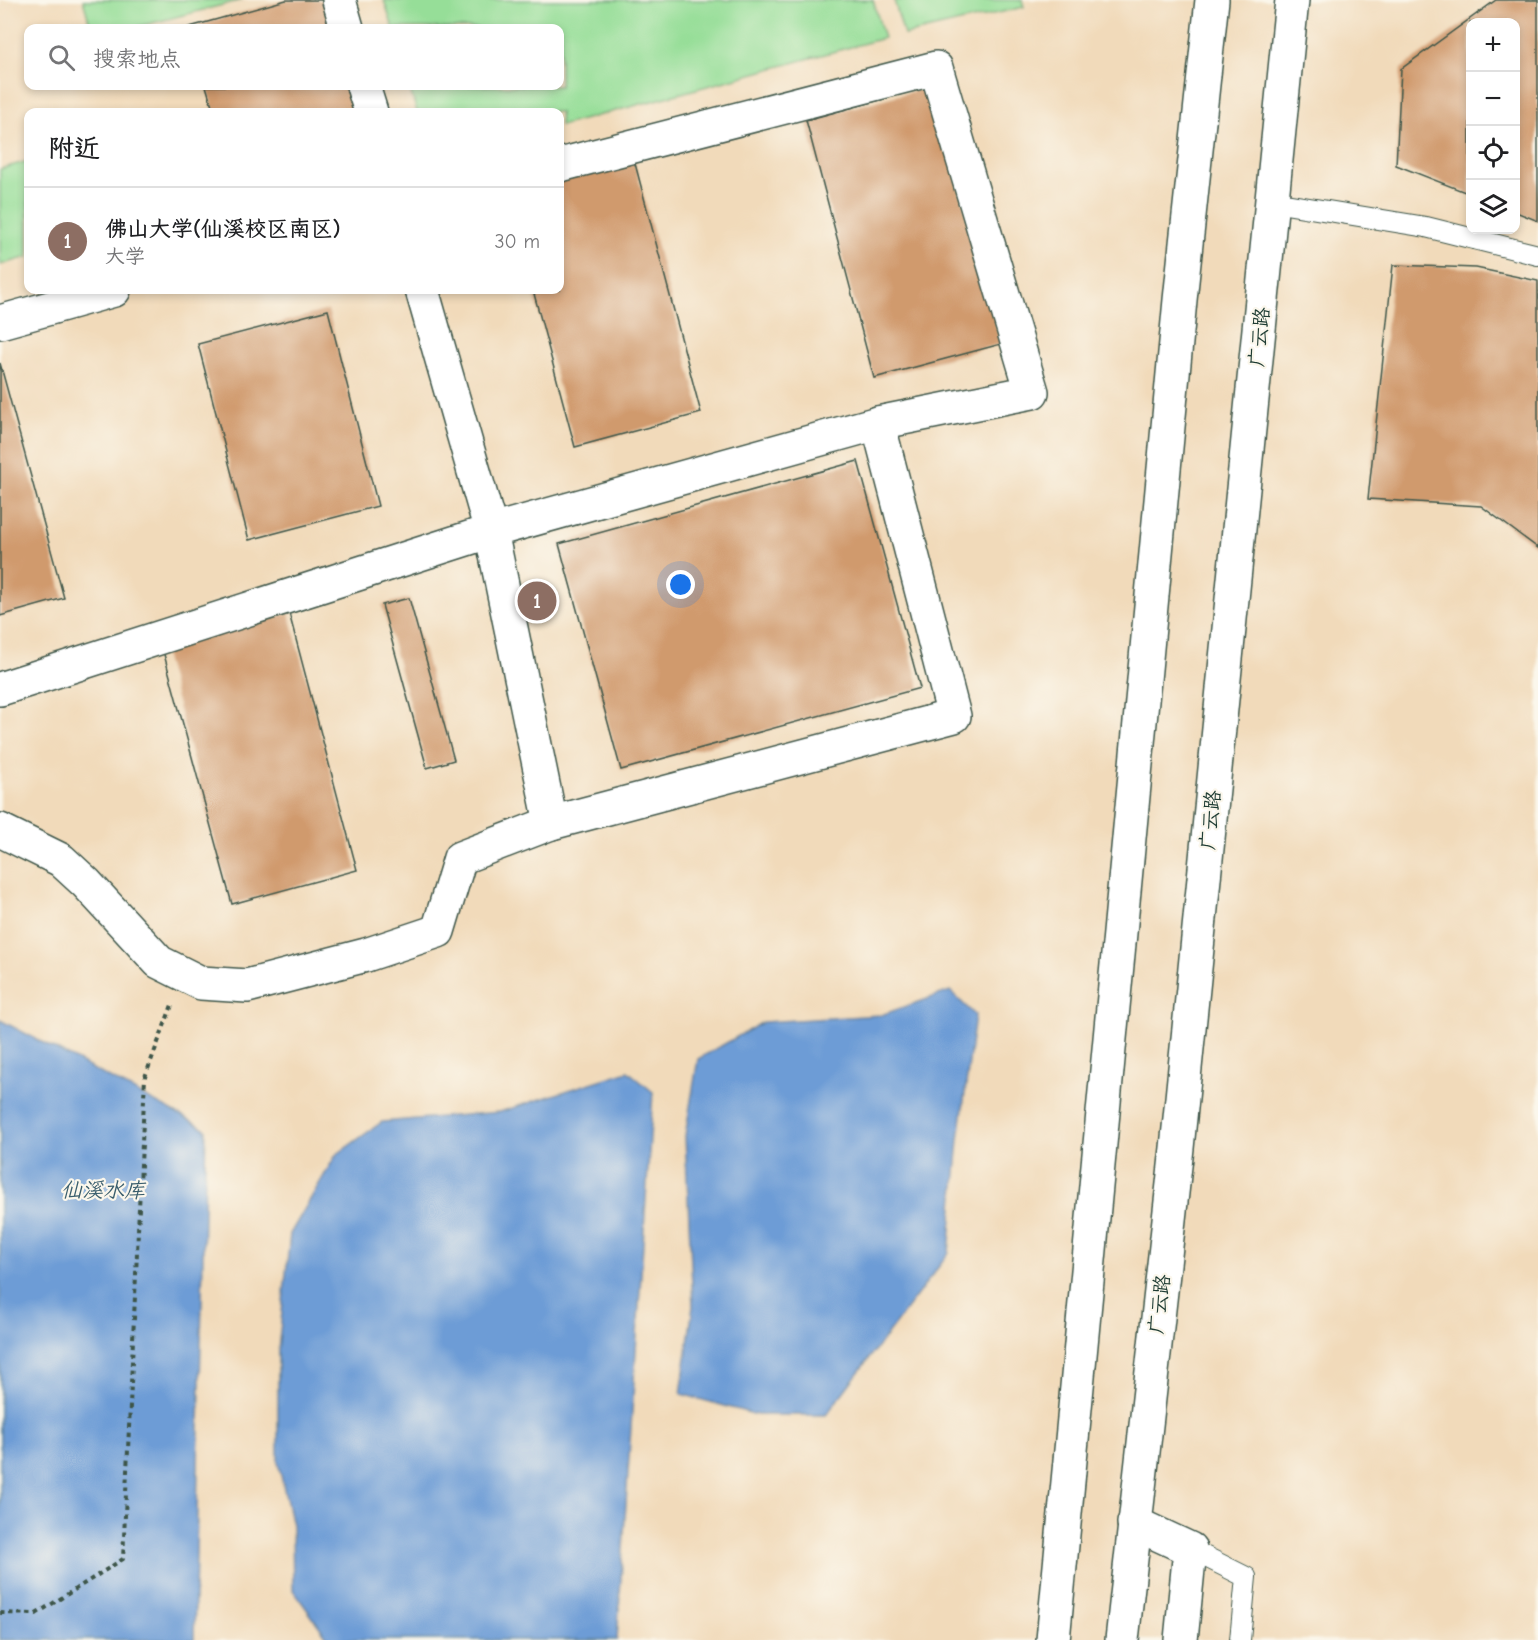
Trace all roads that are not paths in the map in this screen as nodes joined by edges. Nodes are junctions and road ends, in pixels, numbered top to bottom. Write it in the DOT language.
graph roads {
  1 [pos="339,0"];
  2 [pos="1212,0"];
  3 [pos="1292,0"];
  4 [pos="346,24"];
  5 [pos="364,90"];
  6 [pos="370,108"];
  7 [pos="564,164"];
  8 [pos="1273,202"];
  9 [pos="1538,255"];
  10 [pos="100,294"];
  11 [pos="423,294"];
  12 [pos="0,322"];
  13 [pos="878,423"];
  14 [pos="491,531"];
  15 [pos="0,689"];
  16 [pos="551,823"];
  17 [pos="0,830"];
  18 [pos="1134,1523"];
  19 [pos="1190,1549"];
  20 [pos="1053,1640"];
  21 [pos="1122,1640"];
  22 [pos="1181,1640"];
  23 [pos="1240,1640"];
  1 -- 4 [label="street"];
  2 -- 20 [label="street"];
  3 -- 8 [label="street, 广云路"];
  5 -- 6 [label="street"];
  7 -- 13 [label="street"];
  8 -- 9 [label="lane"];
  8 -- 18 [label="street, 广云路"];
  10 -- 12 [label="street"];
  11 -- 14 [label="street"];
  13 -- 14 [label="street"];
  13 -- 16 [label="street"];
  14 -- 15 [label="street"];
  14 -- 16 [label="street"];
  16 -- 17 [label="street"];
  18 -- 19 [label="street"];
  18 -- 21 [label="street, 广云路"];
  19 -- 22 [label="street"];
  19 -- 23 [label="lane"];
}
